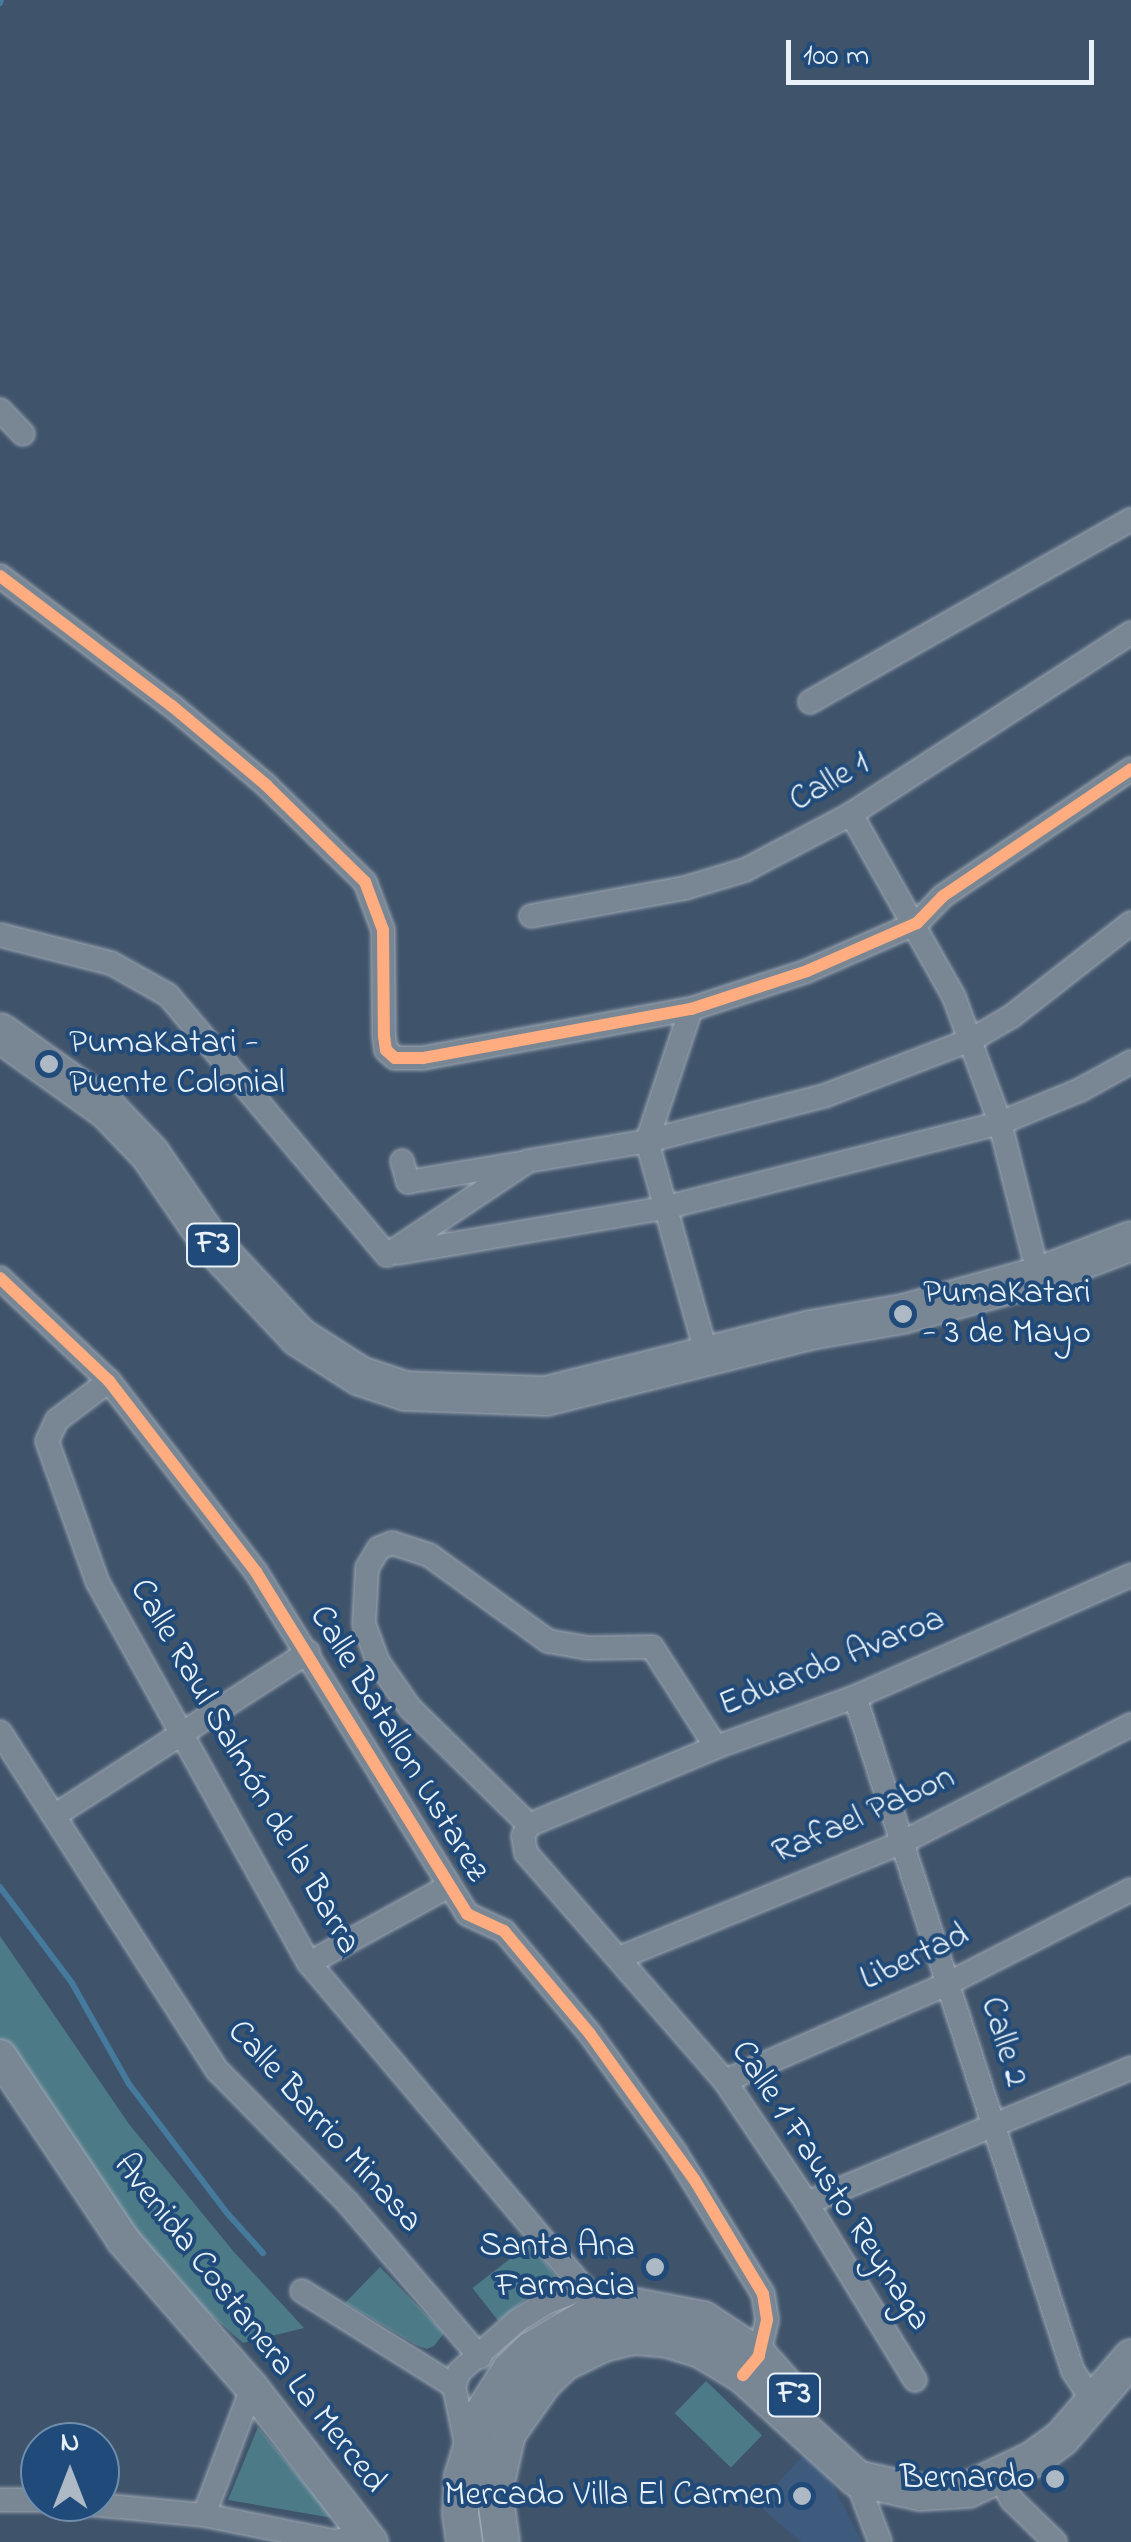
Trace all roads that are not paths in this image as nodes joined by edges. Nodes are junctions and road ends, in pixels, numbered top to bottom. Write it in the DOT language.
graph roads {
  1 [pos="0,410"];
  2 [pos="23,434"];
  3 [pos="1131,520"];
  4 [pos="0,576"];
  5 [pos="1131,632"];
  6 [pos="810,702"];
  7 [pos="1131,769"];
  8 [pos="851,814"];
  9 [pos="531,916"];
  10 [pos="1131,922"];
  11 [pos="916,923"];
  12 [pos="0,935"];
  13 [pos="692,1009"];
  14 [pos="0,1033"];
  15 [pos="972,1040"];
  16 [pos="1131,1062"];
  17 [pos="1000,1122"];
  18 [pos="647,1141"];
  19 [pos="402,1160"];
  20 [pos="528,1161"];
  21 [pos="664,1208"];
  22 [pos="1131,1221"];
  23 [pos="1131,1241"];
  24 [pos="386,1255"];
  25 [pos="1036,1265"];
  26 [pos="0,1278"];
  27 [pos="704,1348"];
  28 [pos="109,1381"];
  29 [pos="1131,1575"];
  30 [pos="308,1652"];
  31 [pos="855,1697"];
  32 [pos="1131,1725"];
  33 [pos="0,1732"];
  34 [pos="183,1734"];
  35 [pos="716,1747"];
  36 [pos="56,1814"];
  37 [pos="529,1825"];
  38 [pos="903,1842"];
  39 [pos="448,1887"];
  40 [pos="1131,1890"];
  41 [pos="619,1958"];
  42 [pos="310,1963"];
  43 [pos="948,1982"];
  44 [pos="0,2056"];
  45 [pos="1131,2068"];
  46 [pos="724,2081"];
  47 [pos="993,2129"];
  48 [pos="806,2203"];
  49 [pos="302,2291"];
  50 [pos="594,2314"];
  51 [pos="480,2357"];
  52 [pos="751,2366"];
  53 [pos="1127,2370"];
  54 [pos="915,2380"];
  55 [pos="454,2386"];
  56 [pos="252,2388"];
  57 [pos="1094,2403"];
  58 [pos="467,2449"];
  59 [pos="998,2475"];
  60 [pos="856,2478"];
  61 [pos="120,2507"];
  62 [pos="204,2515"];
  63 [pos="368,2539"];
  64 [pos="464,2542"];
  65 [pos="501,2542"];
  66 [pos="880,2542"];
  67 [pos="1055,2542"];
  1 -- 2 [label="street"];
  3 -- 6 [label="street"];
  4 -- 13 [label="street"];
  5 -- 8 [label="street, Calle 1"];
  7 -- 11 [label="street"];
  8 -- 9 [label="street, Calle 1"];
  8 -- 11 [label="street"];
  10 -- 15 [label="street"];
  11 -- 13 [label="street"];
  11 -- 15 [label="street"];
  12 -- 24 [label="street"];
  13 -- 18 [label="street"];
  14 -- 27 [label="highway, F3"];
  15 -- 17 [label="street"];
  15 -- 18 [label="street"];
  16 -- 17 [label="street"];
  17 -- 21 [label="street"];
  17 -- 25 [label="street"];
  18 -- 20 [label="street"];
  18 -- 21 [label="street"];
  19 -- 20 [label="street"];
  20 -- 24 [label="street"];
  21 -- 24 [label="street"];
  21 -- 27 [label="street"];
  22 -- 25 [label="highway, F3"];
  23 -- 25 [label="highway, F3"];
  25 -- 27 [label="highway, F3"];
  26 -- 28 [label="street, Calle Batallon Ustarez"];
  28 -- 30 [label="street, Calle Batallon Ustarez"];
  28 -- 34 [label="street, Calle Raul Salmón de la Barra"];
  29 -- 31 [label="street, Eduardo Avaroa"];
  30 -- 34 [label="street"];
  30 -- 39 [label="street, Calle Batallon Ustarez"];
  31 -- 35 [label="street, Eduardo Avaroa"];
  31 -- 38 [label="street, Calle 2"];
  32 -- 38 [label="street, Rafael Pabon"];
  33 -- 36 [label="street, Calle Barrio Minasa"];
  34 -- 36 [label="street"];
  34 -- 42 [label="street, Calle Raul Salmón de la Barra"];
  35 -- 37 [label="street, Eduardo Avaroa"];
  35 -- 37 [label="street"];
  36 -- 51 [label="street, Calle Barrio Minasa"];
  37 -- 41 [label="street, Calle 1 Fausto Reynaga"];
  38 -- 41 [label="street, Rafael Pabon"];
  38 -- 43 [label="street, Calle 2"];
  39 -- 42 [label="street"];
  39 -- 52 [label="street, Calle Batallon Ustarez"];
  40 -- 43 [label="street, Libertad"];
  41 -- 46 [label="street, Calle 1 Fausto Reynaga"];
  42 -- 50 [label="street, Calle Raul Salmón de la Barra"];
  43 -- 46 [label="street, Libertad"];
  43 -- 47 [label="street, Calle 2"];
  44 -- 56 [label="main road, Avenida Costanera La Merced"];
  45 -- 47 [label="street"];
  46 -- 48 [label="street, Calle 1 Fausto Reynaga"];
  47 -- 48 [label="street"];
  47 -- 57 [label="street, Calle 2"];
  48 -- 54 [label="street, Calle 1 Fausto Reynaga"];
  49 -- 55 [label="street"];
  50 -- 51 [label="street"];
  50 -- 52 [label="main road, F3"];
  50 -- 58 [label="main road, F3"];
  50 -- 65 [label="main road, F3"];
  51 -- 55 [label="street"];
  52 -- 59 [label="main road, F3"];
  52 -- 60 [label="main road, F3"];
  53 -- 57 [label="main road, F3"];
  55 -- 58 [label="street"];
  56 -- 62 [label="street"];
  56 -- 63 [label="main road, Avenida Costanera La Merced"];
  57 -- 59 [label="main road, F3"];
  58 -- 64 [label="main road, F3"];
  59 -- 60 [label="main road, F3"];
  59 -- 67 [label="street"];
  60 -- 66 [label="street"];
  61 -- 62 [label="street"];
  62 -- 63 [label="street"];
}
